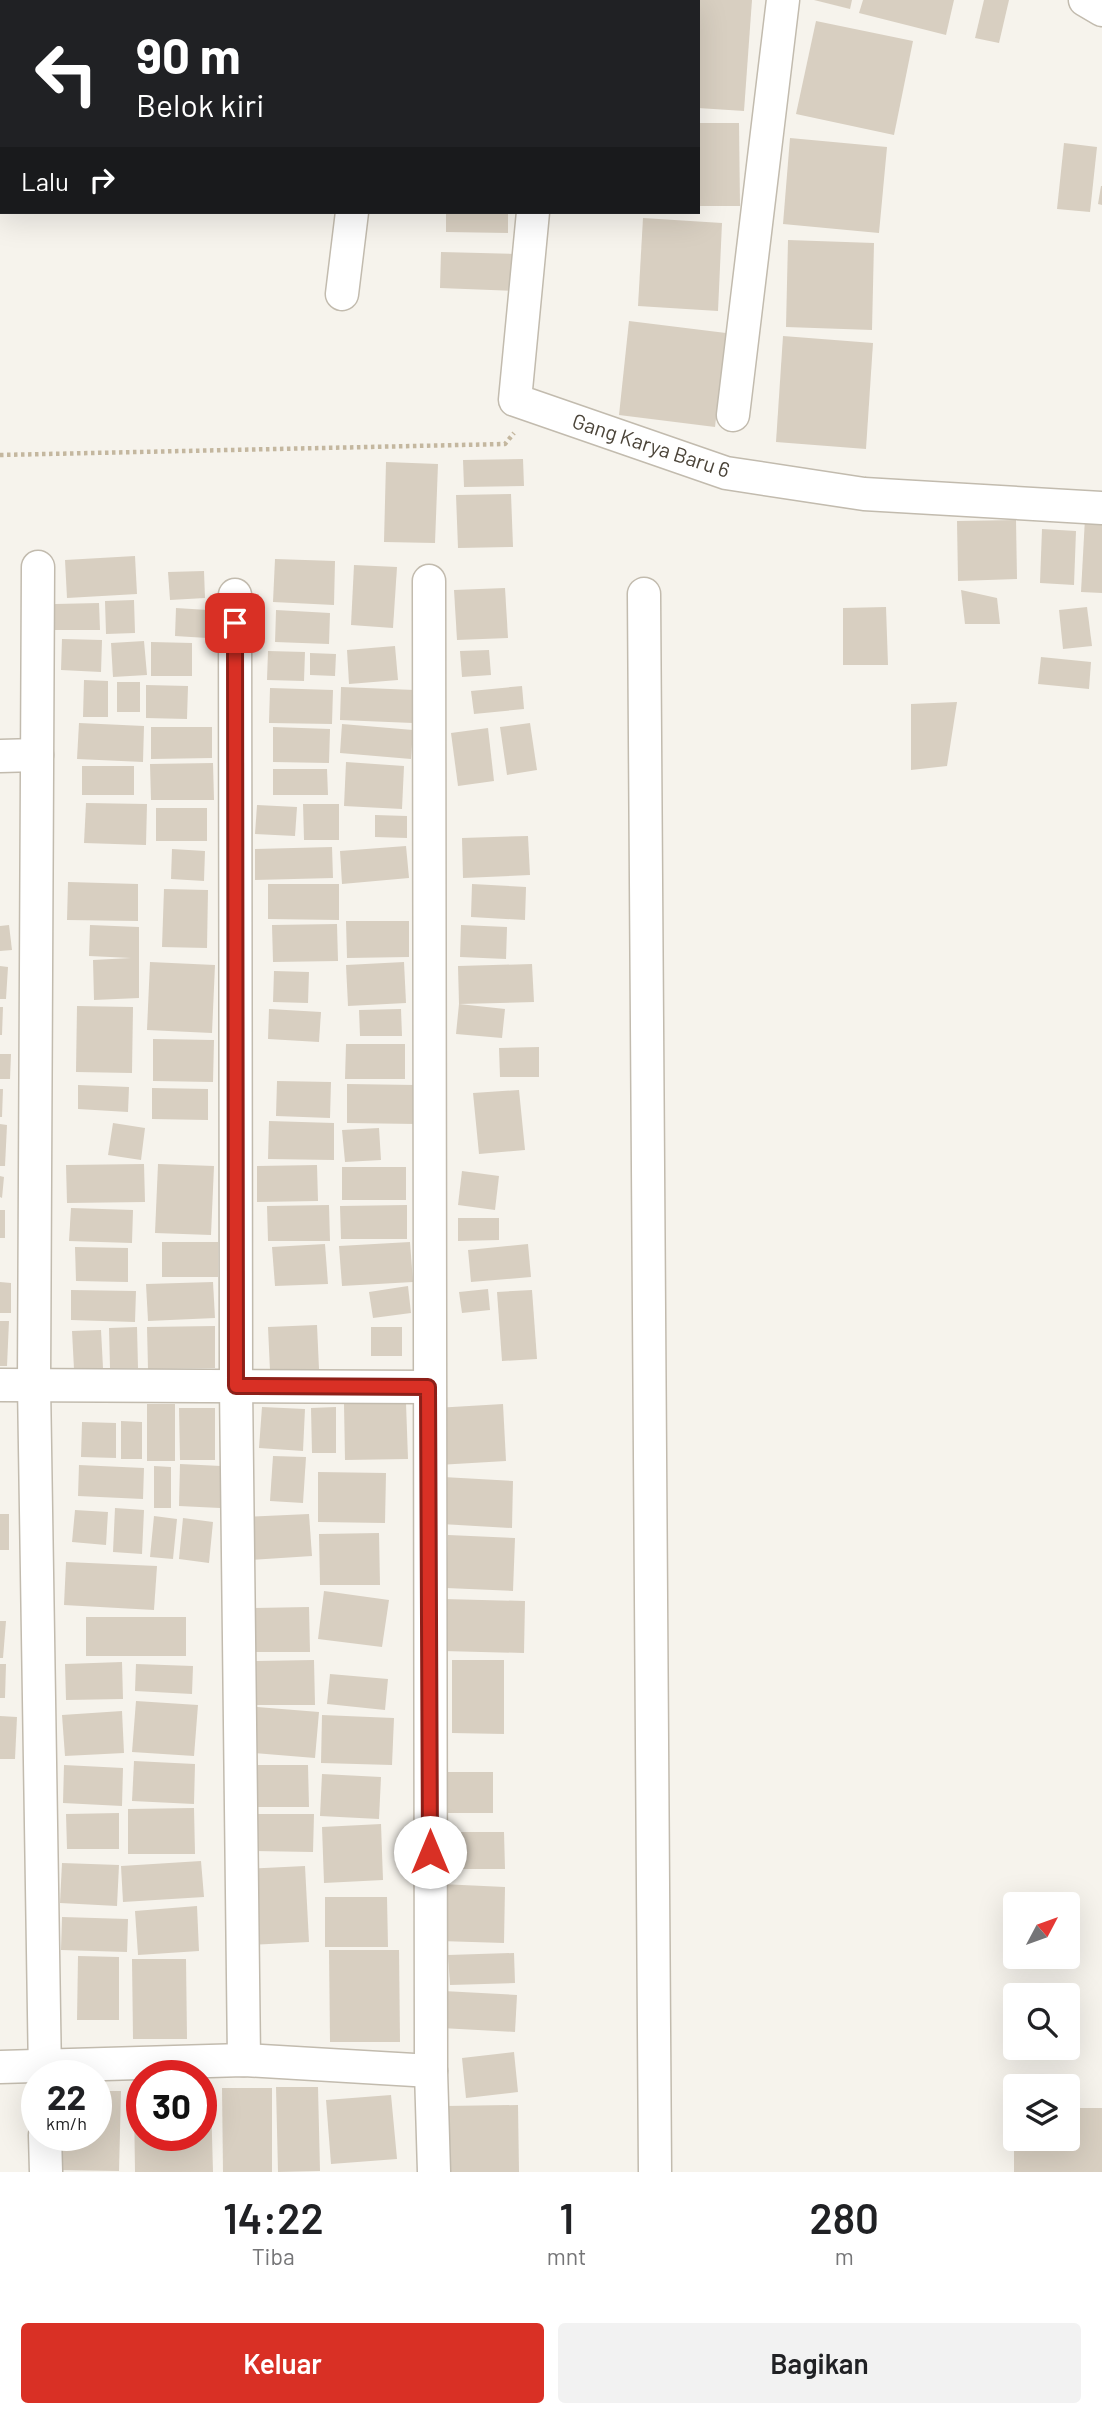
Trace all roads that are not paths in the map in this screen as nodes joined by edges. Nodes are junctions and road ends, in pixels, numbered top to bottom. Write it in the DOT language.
graph roads {
  1 [pos="783,0"];
  2 [pos="1085,0"];
  3 [pos="1102,10"];
  4 [pos="352,214"];
  5 [pos="533,214"];
  6 [pos="342,294"];
  7 [pos="733,415"];
  8 [pos="1102,508"];
  9 [pos="38,567"];
  10 [pos="429,581"];
  11 [pos="644,594"];
  12 [pos="235,596"];
  13 [pos="0,755"];
  14 [pos="37,755"];
  15 [pos="34,1384"];
  16 [pos="0,1385"];
  17 [pos="236,1386"];
  18 [pos="428,1387"];
  19 [pos="45,2060"];
  20 [pos="244,2060"];
  21 [pos="0,2067"];
  22 [pos="112,2067"];
  23 [pos="21,2069"];
  24 [pos="431,2071"];
  25 [pos="45,2151"];
  26 [pos="46,2172"];
  27 [pos="434,2172"];
  28 [pos="655,2172"];
  1 -- 7 [label="street"];
  2 -- 3 [label="street"];
  4 -- 6 [label="street"];
  5 -- 8 [label="street, Gang Karya Baru 6"];
  9 -- 14 [label="street"];
  10 -- 18 [label="street"];
  11 -- 28 [label="street"];
  12 -- 17 [label="street"];
  13 -- 14 [label="street"];
  14 -- 15 [label="street"];
  15 -- 16 [label="street"];
  15 -- 17 [label="street"];
  15 -- 19 [label="street"];
  17 -- 18 [label="street"];
  17 -- 20 [label="street"];
  18 -- 24 [label="street"];
  20 -- 22 [label="street"];
  20 -- 24 [label="street"];
  21 -- 23 [label="street"];
  24 -- 27 [label="street"];
  25 -- 26 [label="street"];
}
